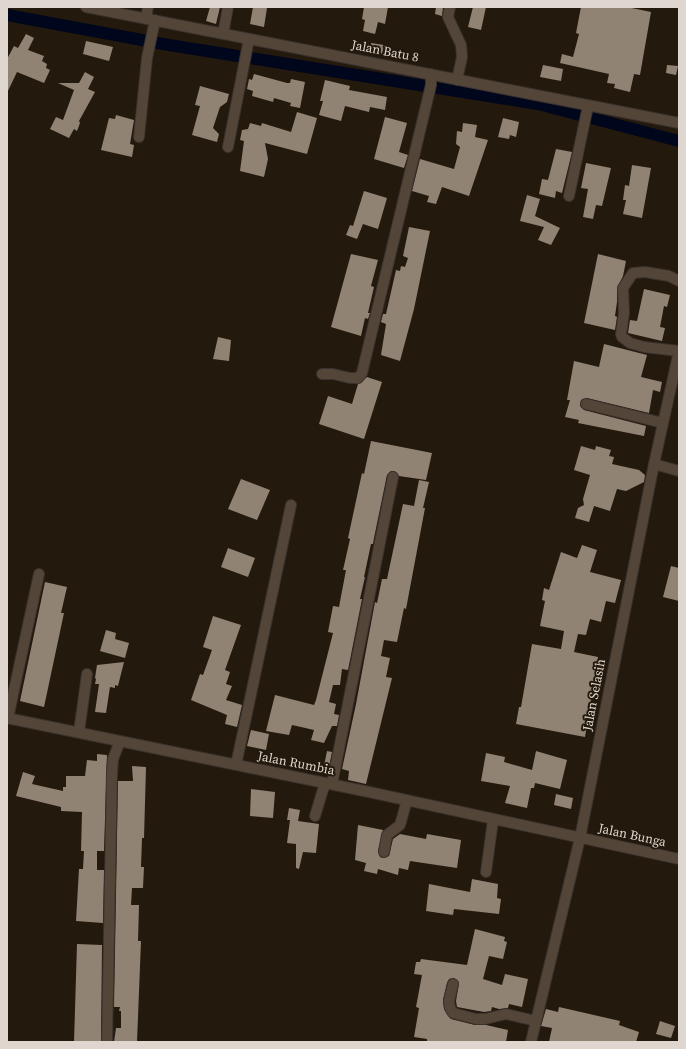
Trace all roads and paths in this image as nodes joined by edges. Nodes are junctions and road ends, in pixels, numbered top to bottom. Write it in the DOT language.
graph roads {
  1 [pos="86,7"];
  2 [pos="148,7"];
  3 [pos="228,7"];
  4 [pos="450,7"];
  5 [pos="150,20"];
  6 [pos="223,34"];
  7 [pos="249,39"];
  8 [pos="431,74"];
  9 [pos="457,80"];
  10 [pos="587,110"];
  11 [pos="679,123"];
  12 [pos="139,137"];
  13 [pos="228,147"];
  14 [pos="569,196"];
  15 [pos="679,281"];
  16 [pos="678,356"];
  17 [pos="322,374"];
  18 [pos="586,404"];
  19 [pos="663,423"];
  20 [pos="654,464"];
  21 [pos="679,471"];
  22 [pos="393,477"];
  23 [pos="291,505"];
  24 [pos="39,574"];
  25 [pos="87,674"];
  26 [pos="7,718"];
  27 [pos="79,732"];
  28 [pos="120,740"];
  29 [pos="236,765"];
  30 [pos="328,784"];
  31 [pos="407,800"];
  32 [pos="315,816"];
  33 [pos="493,820"];
  34 [pos="580,838"];
  35 [pos="384,852"];
  36 [pos="679,859"];
  37 [pos="486,872"];
  38 [pos="453,984"];
  39 [pos="536,1021"];
  40 [pos="107,1042"];
  41 [pos="531,1042"];
  1 -- 5 [label="street, Jalan Batu 8"];
  2 -- 5 [label="street"];
  3 -- 6 [label="street"];
  4 -- 9 [label="street"];
  5 -- 6 [label="street, Jalan Batu 8"];
  5 -- 12 [label="street"];
  6 -- 7 [label="street, Jalan Batu 8"];
  7 -- 8 [label="street, Jalan Batu 8"];
  7 -- 13 [label="street"];
  8 -- 9 [label="street, Jalan Batu 8"];
  8 -- 17 [label="street"];
  9 -- 10 [label="street, Jalan Batu 8"];
  10 -- 11 [label="street, Jalan Batu 8"];
  10 -- 14 [label="street"];
  15 -- 16 [label="street"];
  16 -- 19 [label="street, Jalan Selasih"];
  18 -- 19 [label="street"];
  19 -- 20 [label="street, Jalan Selasih"];
  20 -- 21 [label="street"];
  20 -- 34 [label="street, Jalan Selasih"];
  22 -- 30 [label="street"];
  23 -- 29 [label="street"];
  24 -- 26 [label="street"];
  25 -- 27 [label="street"];
  26 -- 27 [label="street, Jalan Rumbia"];
  27 -- 28 [label="street, Jalan Rumbia"];
  28 -- 29 [label="street, Jalan Rumbia"];
  28 -- 40 [label="street"];
  29 -- 30 [label="street, Jalan Rumbia"];
  30 -- 31 [label="street, Jalan Rumbia"];
  30 -- 32 [label="street"];
  31 -- 33 [label="street, Jalan Rumbia"];
  31 -- 35 [label="street"];
  33 -- 34 [label="street, Jalan Rumbia"];
  33 -- 37 [label="street"];
  34 -- 36 [label="street, Jalan Bunga"];
  34 -- 39 [label="street, Jalan Selasih"];
  38 -- 39 [label="street"];
  39 -- 41 [label="street, Jalan Selasih"];
}
